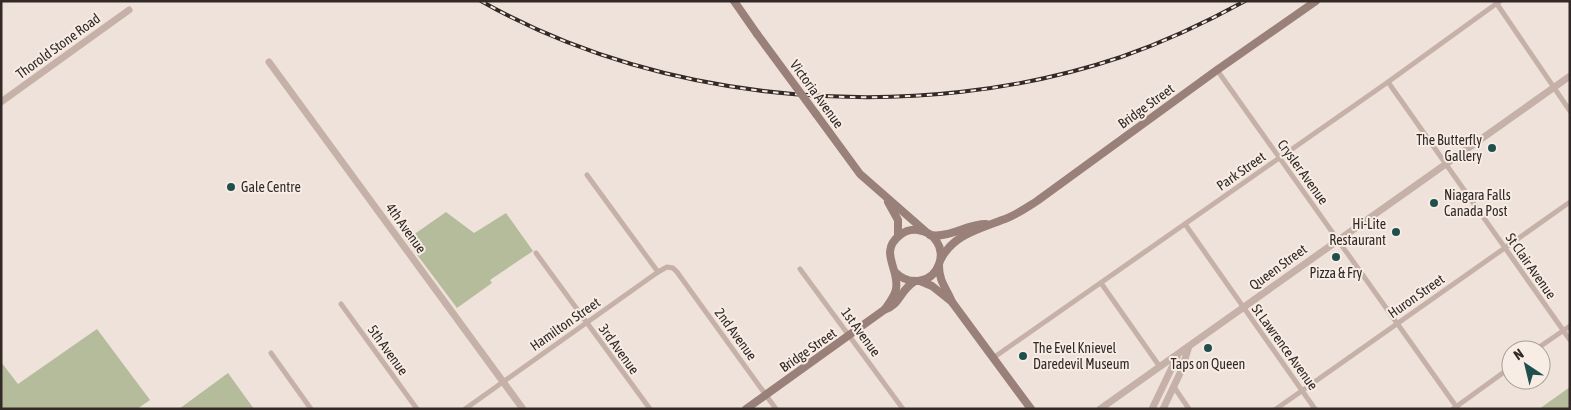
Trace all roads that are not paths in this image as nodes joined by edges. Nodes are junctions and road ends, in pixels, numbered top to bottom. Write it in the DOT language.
graph roads {
  1 [pos="734,1"];
  2 [pos="1316,1"];
  3 [pos="1498,3"];
  4 [pos="129,10"];
  5 [pos="269,62"];
  6 [pos="1217,70"];
  7 [pos="1570,76"];
  8 [pos="1388,82"];
  9 [pos="1554,88"];
  10 [pos="1,102"];
  11 [pos="1570,111"];
  12 [pos="1280,158"];
  13 [pos="1446,164"];
  14 [pos="587,175"];
  15 [pos="884,196"];
  16 [pos="1570,202"];
  17 [pos="987,224"];
  18 [pos="1185,224"];
  19 [pos="928,233"];
  20 [pos="898,236"];
  21 [pos="1339,239"];
  22 [pos="1505,247"];
  23 [pos="536,253"];
  24 [pos="940,263"];
  25 [pos="800,269"];
  26 [pos="658,272"];
  27 [pos="895,272"];
  28 [pos="918,281"];
  29 [pos="1101,283"];
  30 [pos="952,302"];
  31 [pos="341,304"];
  32 [pos="1243,308"];
  33 [pos="884,310"];
  34 [pos="586,323"];
  35 [pos="1397,324"];
  36 [pos="1570,326"];
  37 [pos="1563,330"];
  38 [pos="850,335"];
  39 [pos="1550,340"];
  40 [pos="1570,340"];
  41 [pos="1190,346"];
  42 [pos="271,353"];
  43 [pos="1178,354"];
  44 [pos="994,358"];
  45 [pos="1160,367"];
  46 [pos="1501,374"];
  47 [pos="503,382"];
  48 [pos="1174,387"];
  49 [pos="1302,390"];
  50 [pos="766,394"];
  51 [pos="1027,407"];
  52 [pos="1456,408"];
  53 [pos="312,409"];
  54 [pos="417,409"];
  55 [pos="465,409"];
  56 [pos="523,409"];
  57 [pos="650,409"];
  58 [pos="746,409"];
  59 [pos="776,409"];
  60 [pos="903,409"];
  61 [pos="1100,409"];
  62 [pos="1152,409"];
  63 [pos="1163,409"];
  64 [pos="1189,409"];
  65 [pos="1276,409"];
  66 [pos="1315,409"];
  1 -- 15 [label="main road, Victoria Avenue, bridge"];
  2 -- 6 [label="main road, Bridge Street"];
  3 -- 8 [label="street, Park Street"];
  3 -- 9 [label="street"];
  4 -- 10 [label="street, Thorold Stone Road"];
  5 -- 47 [label="street, 4th Avenue"];
  6 -- 12 [label="street, Crysler Avenue"];
  6 -- 17 [label="main road, Bridge Street"];
  7 -- 9 [label="street, Queen Street"];
  8 -- 12 [label="street, Park Street"];
  8 -- 13 [label="street, St Clair Avenue"];
  9 -- 11 [label="street"];
  9 -- 13 [label="street, Queen Street"];
  12 -- 18 [label="street, Park Street"];
  12 -- 21 [label="street, Crysler Avenue"];
  13 -- 21 [label="street, Queen Street"];
  13 -- 22 [label="street, St Clair Avenue"];
  14 -- 26 [label="street"];
  15 -- 19 [label="main road, Victoria Avenue"];
  15 -- 20 [label="main road, Victoria Avenue"];
  16 -- 22 [label="street, Huron Street"];
  17 -- 19 [label="main road, Bridge Street"];
  17 -- 24 [label="main road, Bridge Street"];
  18 -- 29 [label="street, Park Street"];
  18 -- 32 [label="street, St Lawrence Avenue"];
  19 -- 20 [label="main road"];
  19 -- 24 [label="main road"];
  20 -- 27 [label="main road"];
  21 -- 32 [label="street, Queen Street"];
  21 -- 35 [label="street, Crysler Avenue"];
  22 -- 35 [label="street, Huron Street"];
  22 -- 37 [label="street, St Clair Avenue"];
  23 -- 34 [label="street, 3rd Avenue"];
  24 -- 28 [label="main road"];
  24 -- 30 [label="main road"];
  25 -- 38 [label="street, 1st Avenue"];
  26 -- 34 [label="street, Hamilton Street"];
  26 -- 50 [label="street, 2nd Avenue"];
  27 -- 28 [label="main road"];
  27 -- 33 [label="main road, Bridge Street"];
  28 -- 30 [label="main road"];
  28 -- 33 [label="main road, Bridge Street"];
  29 -- 44 [label="street, Park Street"];
  29 -- 45 [label="street"];
  30 -- 44 [label="main road"];
  31 -- 54 [label="street, 5th Avenue"];
  32 -- 41 [label="street, Queen Street"];
  32 -- 49 [label="street, St Lawrence Avenue"];
  33 -- 38 [label="main road, Bridge Street"];
  34 -- 47 [label="street, Hamilton Street"];
  34 -- 57 [label="street, 3rd Avenue"];
  35 -- 49 [label="street, Huron Street"];
  35 -- 52 [label="street, Crysler Avenue"];
  36 -- 37 [label="street"];
  37 -- 39 [label="street"];
  37 -- 40 [label="street, St Clair Avenue"];
  38 -- 50 [label="main road, Bridge Street"];
  38 -- 60 [label="street, 1st Avenue"];
  41 -- 43 [label="street, Queen Street"];
  41 -- 48 [label="street"];
  42 -- 53 [label="street"];
  43 -- 45 [label="street, Queen Street"];
  43 -- 62 [label="street"];
  44 -- 51 [label="main road"];
  45 -- 61 [label="street, Queen Street"];
  46 -- 52 [label="street"];
  47 -- 55 [label="street, Hamilton Street"];
  47 -- 56 [label="street, 4th Avenue"];
  48 -- 63 [label="street"];
  48 -- 64 [label="street"];
  49 -- 65 [label="street, Huron Street"];
  49 -- 66 [label="street, St Lawrence Avenue"];
  50 -- 58 [label="main road, Bridge Street"];
  50 -- 59 [label="street, 2nd Avenue"];
}
